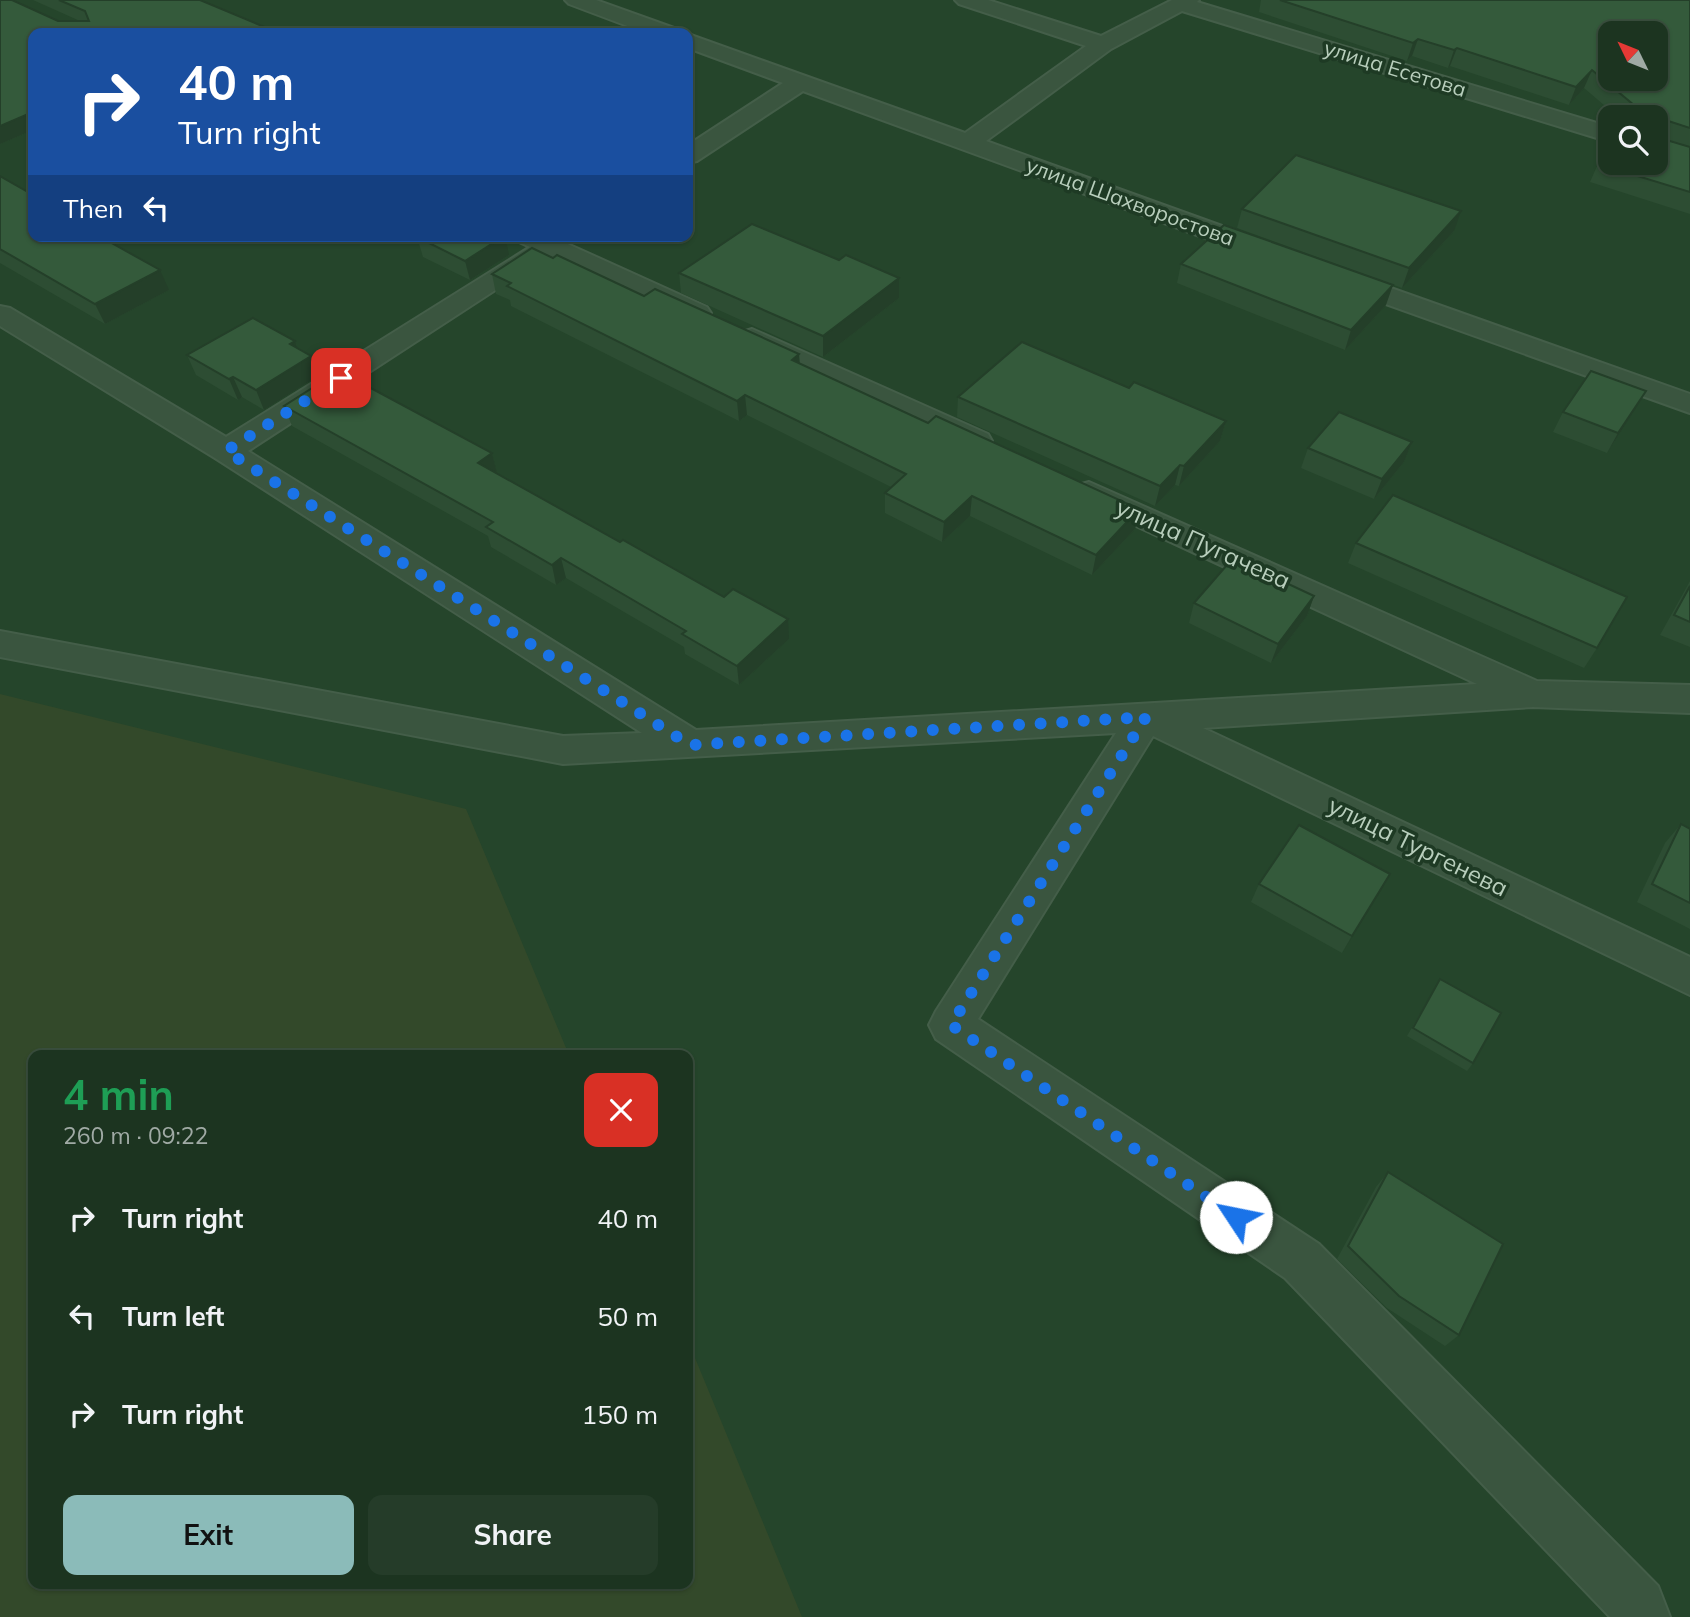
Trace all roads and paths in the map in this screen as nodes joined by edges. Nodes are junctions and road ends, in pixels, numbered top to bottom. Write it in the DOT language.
graph roads {
  1 [pos="576,0"];
  2 [pos="965,0"];
  3 [pos="1185,2"];
  4 [pos="652,28"];
  5 [pos="693,43"];
  6 [pos="1103,44"];
  7 [pos="800,82"];
  8 [pos="1598,131"];
  9 [pos="968,143"];
  10 [pos="693,153"];
  11 [pos="542,242"];
  12 [pos="553,242"];
  13 [pos="1283,257"];
  14 [pos="1322,271"];
  15 [pos="0,314"];
  16 [pos="1690,404"];
  17 [pos="226,451"];
  18 [pos="1003,453"];
  19 [pos="1066,482"];
  20 [pos="0,644"];
  21 [pos="1534,694"];
  22 [pos="1690,699"];
  23 [pos="1146,717"];
  24 [pos="690,745"];
  25 [pos="1690,977"];
  26 [pos="1642,1617"];
  1 -- 4 [label="street"];
  2 -- 6 [label="street"];
  3 -- 6 [label="street"];
  3 -- 8 [label="street, улица Есетова"];
  5 -- 7 [label="street, улица Шахворостова"];
  6 -- 9 [label="street"];
  7 -- 9 [label="street, улица Шахворостова"];
  7 -- 10 [label="street"];
  9 -- 13 [label="street, улица Шахворостова"];
  11 -- 17 [label="street"];
  12 -- 18 [label="street"];
  14 -- 16 [label="street"];
  15 -- 17 [label="street"];
  17 -- 24 [label="street"];
  19 -- 21 [label="street, улица Пугачева"];
  20 -- 24 [label="street"];
  21 -- 22 [label="street"];
  21 -- 23 [label="street"];
  23 -- 24 [label="street"];
  23 -- 25 [label="street, улица Тургенева"];
  23 -- 26 [label="street"];
}
